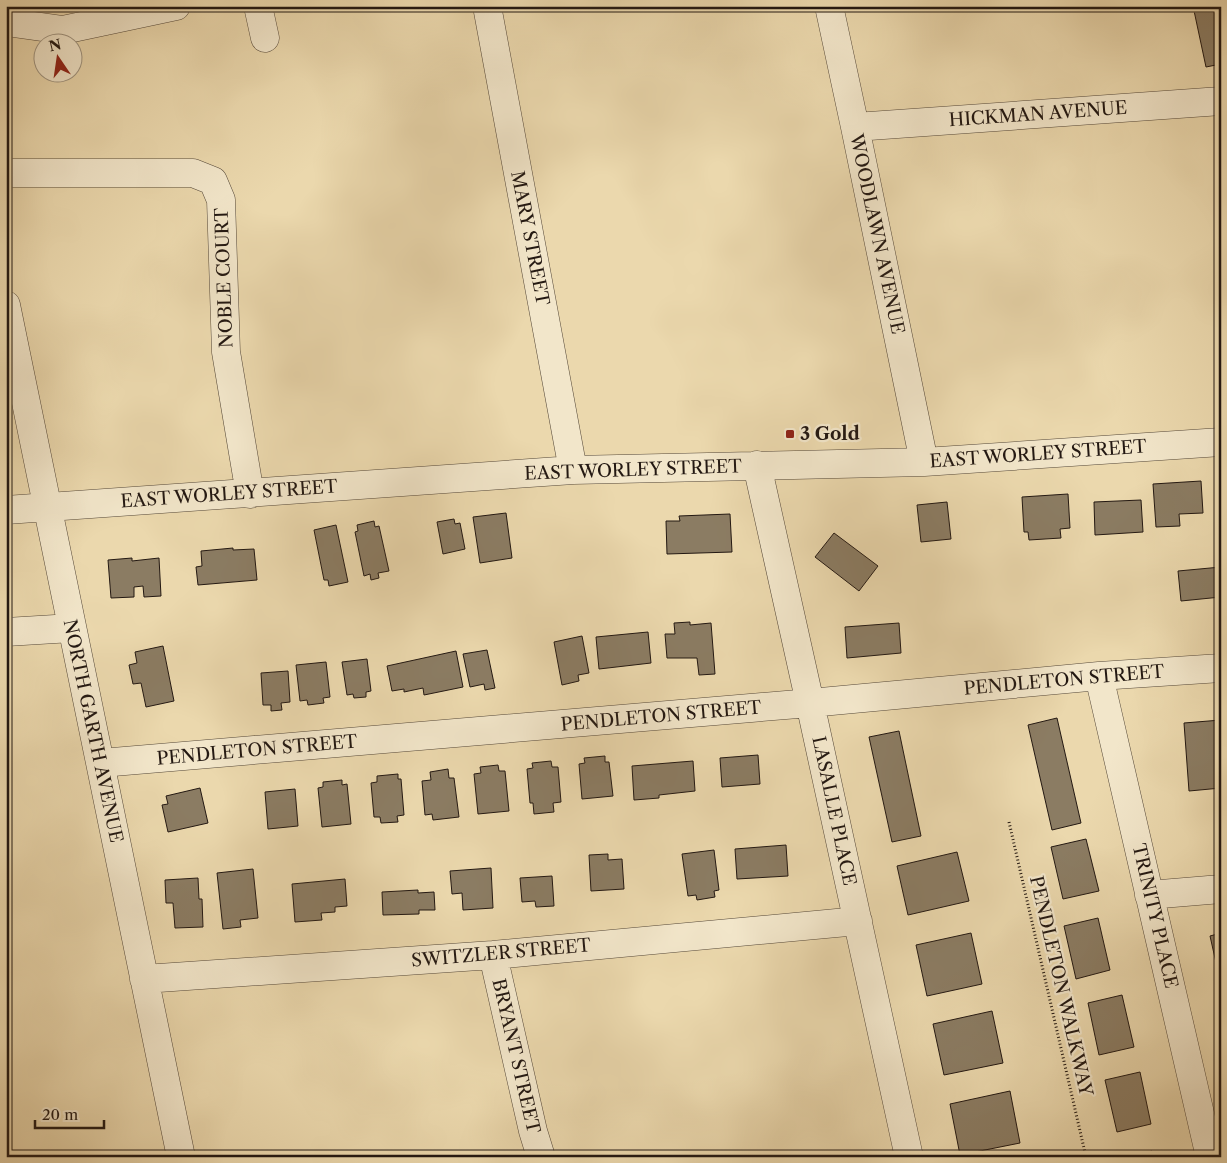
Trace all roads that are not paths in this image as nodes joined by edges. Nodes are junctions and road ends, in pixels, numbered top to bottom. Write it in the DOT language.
graph roads {
  1 [pos="176,6"];
  2 [pos="258,6"];
  3 [pos="487,6"];
  4 [pos="829,6"];
  5 [pos="6,22"];
  6 [pos="264,38"];
  7 [pos="1221,102"];
  8 [pos="855,127"];
  9 [pos="6,173"];
  10 [pos="6,305"];
  11 [pos="1221,442"];
  12 [pos="924,462"];
  13 [pos="757,465"];
  14 [pos="573,470"];
  15 [pos="250,494"];
  16 [pos="46,506"];
  17 [pos="6,510"];
  18 [pos="72,628"];
  19 [pos="6,632"];
  20 [pos="1221,668"];
  21 [pos="1099,676"];
  22 [pos="810,703"];
  23 [pos="101,763"];
  24 [pos="1221,889"];
  25 [pos="1149,895"];
  26 [pos="858,921"];
  27 [pos="493,955"];
  28 [pos="144,979"];
  29 [pos="181,1157"];
  30 [pos="541,1157"];
  31 [pos="909,1157"];
  32 [pos="1210,1157"];
  1 -- 5 [label="street"];
  2 -- 6 [label="street"];
  3 -- 14 [label="street, MARY STREET"];
  4 -- 8 [label="street, WOODLAWN AVENUE"];
  7 -- 8 [label="street, HICKMAN AVENUE"];
  8 -- 12 [label="street, WOODLAWN AVENUE"];
  9 -- 15 [label="street, NOBLE COURT"];
  10 -- 16 [label="street, NORTH GARTH AVENUE"];
  11 -- 12 [label="street, EAST WORLEY STREET"];
  12 -- 13 [label="street, EAST WORLEY STREET"];
  13 -- 14 [label="street, EAST WORLEY STREET"];
  13 -- 22 [label="street, LASALLE PLACE"];
  14 -- 15 [label="street, EAST WORLEY STREET"];
  15 -- 16 [label="street, EAST WORLEY STREET"];
  16 -- 17 [label="street, EAST WORLEY STREET"];
  16 -- 18 [label="street, NORTH GARTH AVENUE"];
  18 -- 19 [label="street"];
  18 -- 23 [label="street, NORTH GARTH AVENUE"];
  20 -- 21 [label="street, PENDLETON STREET"];
  21 -- 22 [label="street, PENDLETON STREET"];
  21 -- 25 [label="street, TRINITY PLACE"];
  22 -- 23 [label="street, PENDLETON STREET"];
  22 -- 26 [label="street, LASALLE PLACE"];
  23 -- 28 [label="street, NORTH GARTH AVENUE"];
  24 -- 25 [label="street"];
  25 -- 32 [label="street, TRINITY PLACE"];
  26 -- 27 [label="street, SWITZLER STREET"];
  26 -- 31 [label="street, LASALLE PLACE"];
  27 -- 28 [label="street, SWITZLER STREET"];
  27 -- 30 [label="street, BRYANT STREET"];
  28 -- 29 [label="street, NORTH GARTH AVENUE"];
}
